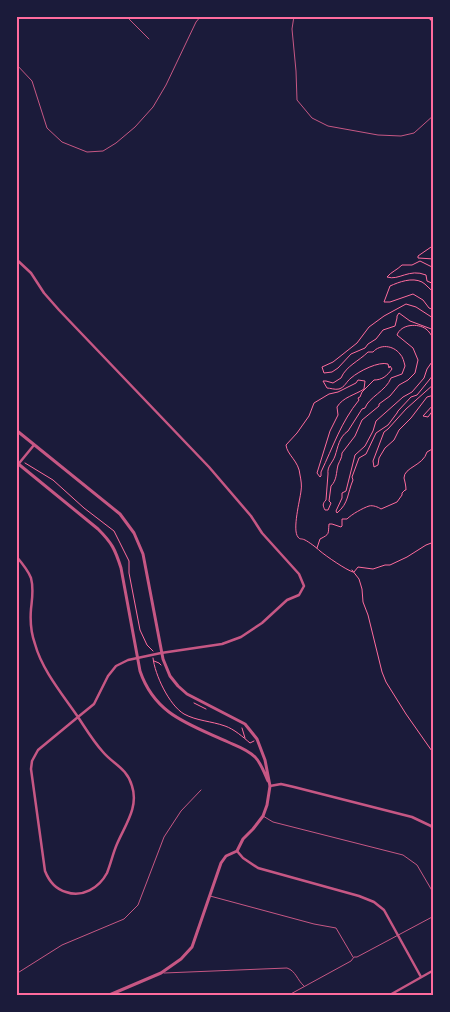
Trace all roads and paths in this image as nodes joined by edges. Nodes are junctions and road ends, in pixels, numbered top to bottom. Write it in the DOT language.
graph roads {
  1 [pos="126,16"];
  2 [pos="201,16"];
  3 [pos="294,16"];
  4 [pos="429,16"];
  5 [pos="434,21"];
  6 [pos="149,39"];
  7 [pos="16,64"];
  8 [pos="434,116"];
  9 [pos="434,245"];
  10 [pos="16,259"];
  11 [pos="434,260"];
  12 [pos="434,268"];
  13 [pos="434,284"];
  14 [pos="434,292"];
  15 [pos="434,310"];
  16 [pos="434,323"];
  17 [pos="434,330"];
  18 [pos="434,340"];
  19 [pos="434,359"];
  20 [pos="434,374"];
  21 [pos="434,384"];
  22 [pos="434,395"];
  23 [pos="434,404"];
  24 [pos="434,409"];
  25 [pos="16,430"];
  26 [pos="35,444"];
  27 [pos="434,448"];
  28 [pos="22,460"];
  29 [pos="17,464"];
  30 [pos="434,542"];
  31 [pos="316,548"];
  32 [pos="16,556"];
  33 [pos="353,571"];
  34 [pos="161,653"];
  35 [pos="153,655"];
  36 [pos="137,658"];
  37 [pos="78,717"];
  38 [pos="256,739"];
  39 [pos="434,754"];
  40 [pos="270,786"];
  41 [pos="201,790"];
  42 [pos="262,816"];
  43 [pos="434,829"];
  44 [pos="237,852"];
  45 [pos="434,894"];
  46 [pos="210,896"];
  47 [pos="434,916"];
  48 [pos="399,935"];
  49 [pos="354,957"];
  50 [pos="434,970"];
  51 [pos="161,973"];
  52 [pos="16,974"];
  53 [pos="421,977"];
  54 [pos="305,986"];
  55 [pos="107,996"];
  56 [pos="287,996"];
  57 [pos="388,996"];
  1 -- 6 [label="lane"];
  2 -- 7 [label="lane"];
  3 -- 8 [label="lane"];
  4 -- 5 [label="main road"];
  9 -- 11 [label="path"];
  10 -- 34 [label="street"];
  12 -- 13 [label="path"];
  14 -- 15 [label="path"];
  16 -- 17 [label="path"];
  18 -- 31 [label="path"];
  19 -- 20 [label="path"];
  21 -- 22 [label="path"];
  23 -- 24 [label="path"];
  25 -- 26 [label="street"];
  26 -- 28 [label="street"];
  26 -- 34 [label="street"];
  27 -- 31 [label="path"];
  28 -- 29 [label="street"];
  28 -- 35 [label="path"];
  29 -- 36 [label="street"];
  30 -- 33 [label="path"];
  31 -- 33 [label="path"];
  32 -- 37 [label="street"];
  33 -- 39 [label="path"];
  34 -- 35 [label="street"];
  34 -- 38 [label="street"];
  35 -- 36 [label="street"];
  35 -- 38 [label="path"];
  36 -- 37 [label="street"];
  36 -- 40 [label="street"];
  37 -- 37 [label="street"];
  38 -- 40 [label="street"];
  40 -- 42 [label="street"];
  40 -- 43 [label="street"];
  41 -- 52 [label="lane"];
  42 -- 44 [label="street"];
  42 -- 45 [label="lane"];
  44 -- 46 [label="street"];
  44 -- 48 [label="street"];
  46 -- 49 [label="lane"];
  46 -- 51 [label="street"];
  47 -- 48 [label="lane"];
  48 -- 49 [label="lane"];
  48 -- 53 [label="street"];
  49 -- 54 [label="lane"];
  50 -- 53 [label="street"];
  51 -- 54 [label="lane"];
  51 -- 55 [label="street"];
  53 -- 57 [label="street"];
  54 -- 56 [label="lane"];
}
